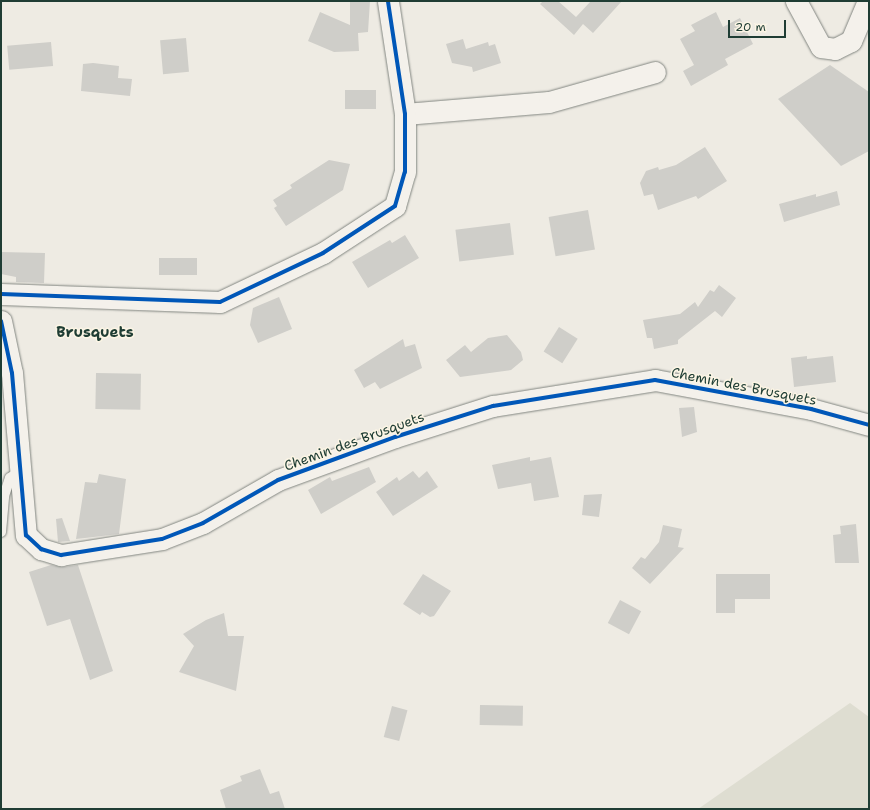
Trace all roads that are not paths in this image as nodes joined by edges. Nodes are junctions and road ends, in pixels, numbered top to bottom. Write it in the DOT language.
graph roads {
  1 [pos="388,1"];
  2 [pos="796,1"];
  3 [pos="868,1"];
  4 [pos="655,72"];
  5 [pos="405,114"];
  6 [pos="1,294"];
  7 [pos="1,321"];
  8 [pos="869,425"];
  9 [pos="22,469"];
  10 [pos="1,532"];
  1 -- 5 [label="street"];
  2 -- 3 [label="street"];
  4 -- 5 [label="street"];
  5 -- 6 [label="street"];
  7 -- 9 [label="street, Chemin des Brusquets"];
  8 -- 9 [label="street, Chemin des Brusquets"];
  9 -- 10 [label="lane"];
}
